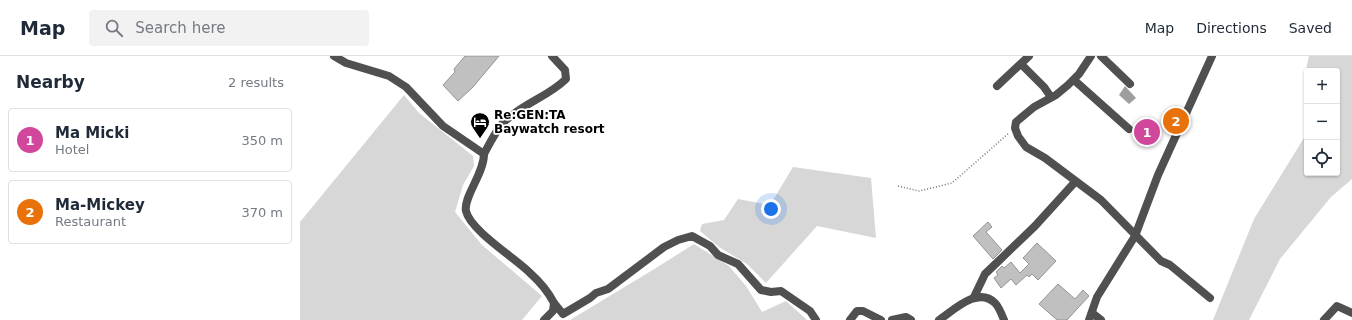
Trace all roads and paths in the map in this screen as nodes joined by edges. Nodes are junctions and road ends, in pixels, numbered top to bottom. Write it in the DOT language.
graph roads {
  1 [pos="334,56"];
  2 [pos="552,56"];
  3 [pos="1029,56"];
  4 [pos="1091,56"];
  5 [pos="1101,56"];
  6 [pos="1212,56"];
  7 [pos="1021,64"];
  8 [pos="1074,80"];
  9 [pos="1130,84"];
  10 [pos="997,86"];
  11 [pos="1051,98"];
  12 [pos="1015,128"];
  13 [pos="1129,129"];
  14 [pos="484,154"];
  15 [pos="1075,182"];
  16 [pos="898,186"];
  17 [pos="1135,236"];
  18 [pos="974,297"];
  19 [pos="1210,298"];
  20 [pos="554,303"];
  21 [pos="1352,313"];
  22 [pos="1090,317"];
  23 [pos="544,320"];
  24 [pos="816,320"];
  25 [pos="850,320"];
  26 [pos="881,320"];
  27 [pos="892,320"];
  28 [pos="911,320"];
  29 [pos="939,320"];
  30 [pos="1004,320"];
  31 [pos="1101,320"];
  32 [pos="1324,320"];
  1 -- 14 [label="street"];
  2 -- 14 [label="street"];
  3 -- 7 [label="street"];
  4 -- 8 [label="street"];
  5 -- 9 [label="street"];
  6 -- 17 [label="street"];
  7 -- 10 [label="street"];
  7 -- 11 [label="street"];
  8 -- 11 [label="street"];
  8 -- 13 [label="street"];
  11 -- 12 [label="street"];
  12 -- 15 [label="street"];
  12 -- 16 [label="path"];
  14 -- 20 [label="street"];
  15 -- 17 [label="street"];
  15 -- 18 [label="street"];
  17 -- 19 [label="street"];
  17 -- 22 [label="street"];
  18 -- 29 [label="street"];
  18 -- 30 [label="street"];
  20 -- 23 [label="street"];
  20 -- 24 [label="street"];
  21 -- 32 [label="street"];
  22 -- 31 [label="street"];
  25 -- 26 [label="street"];
  27 -- 28 [label="street"];
}
